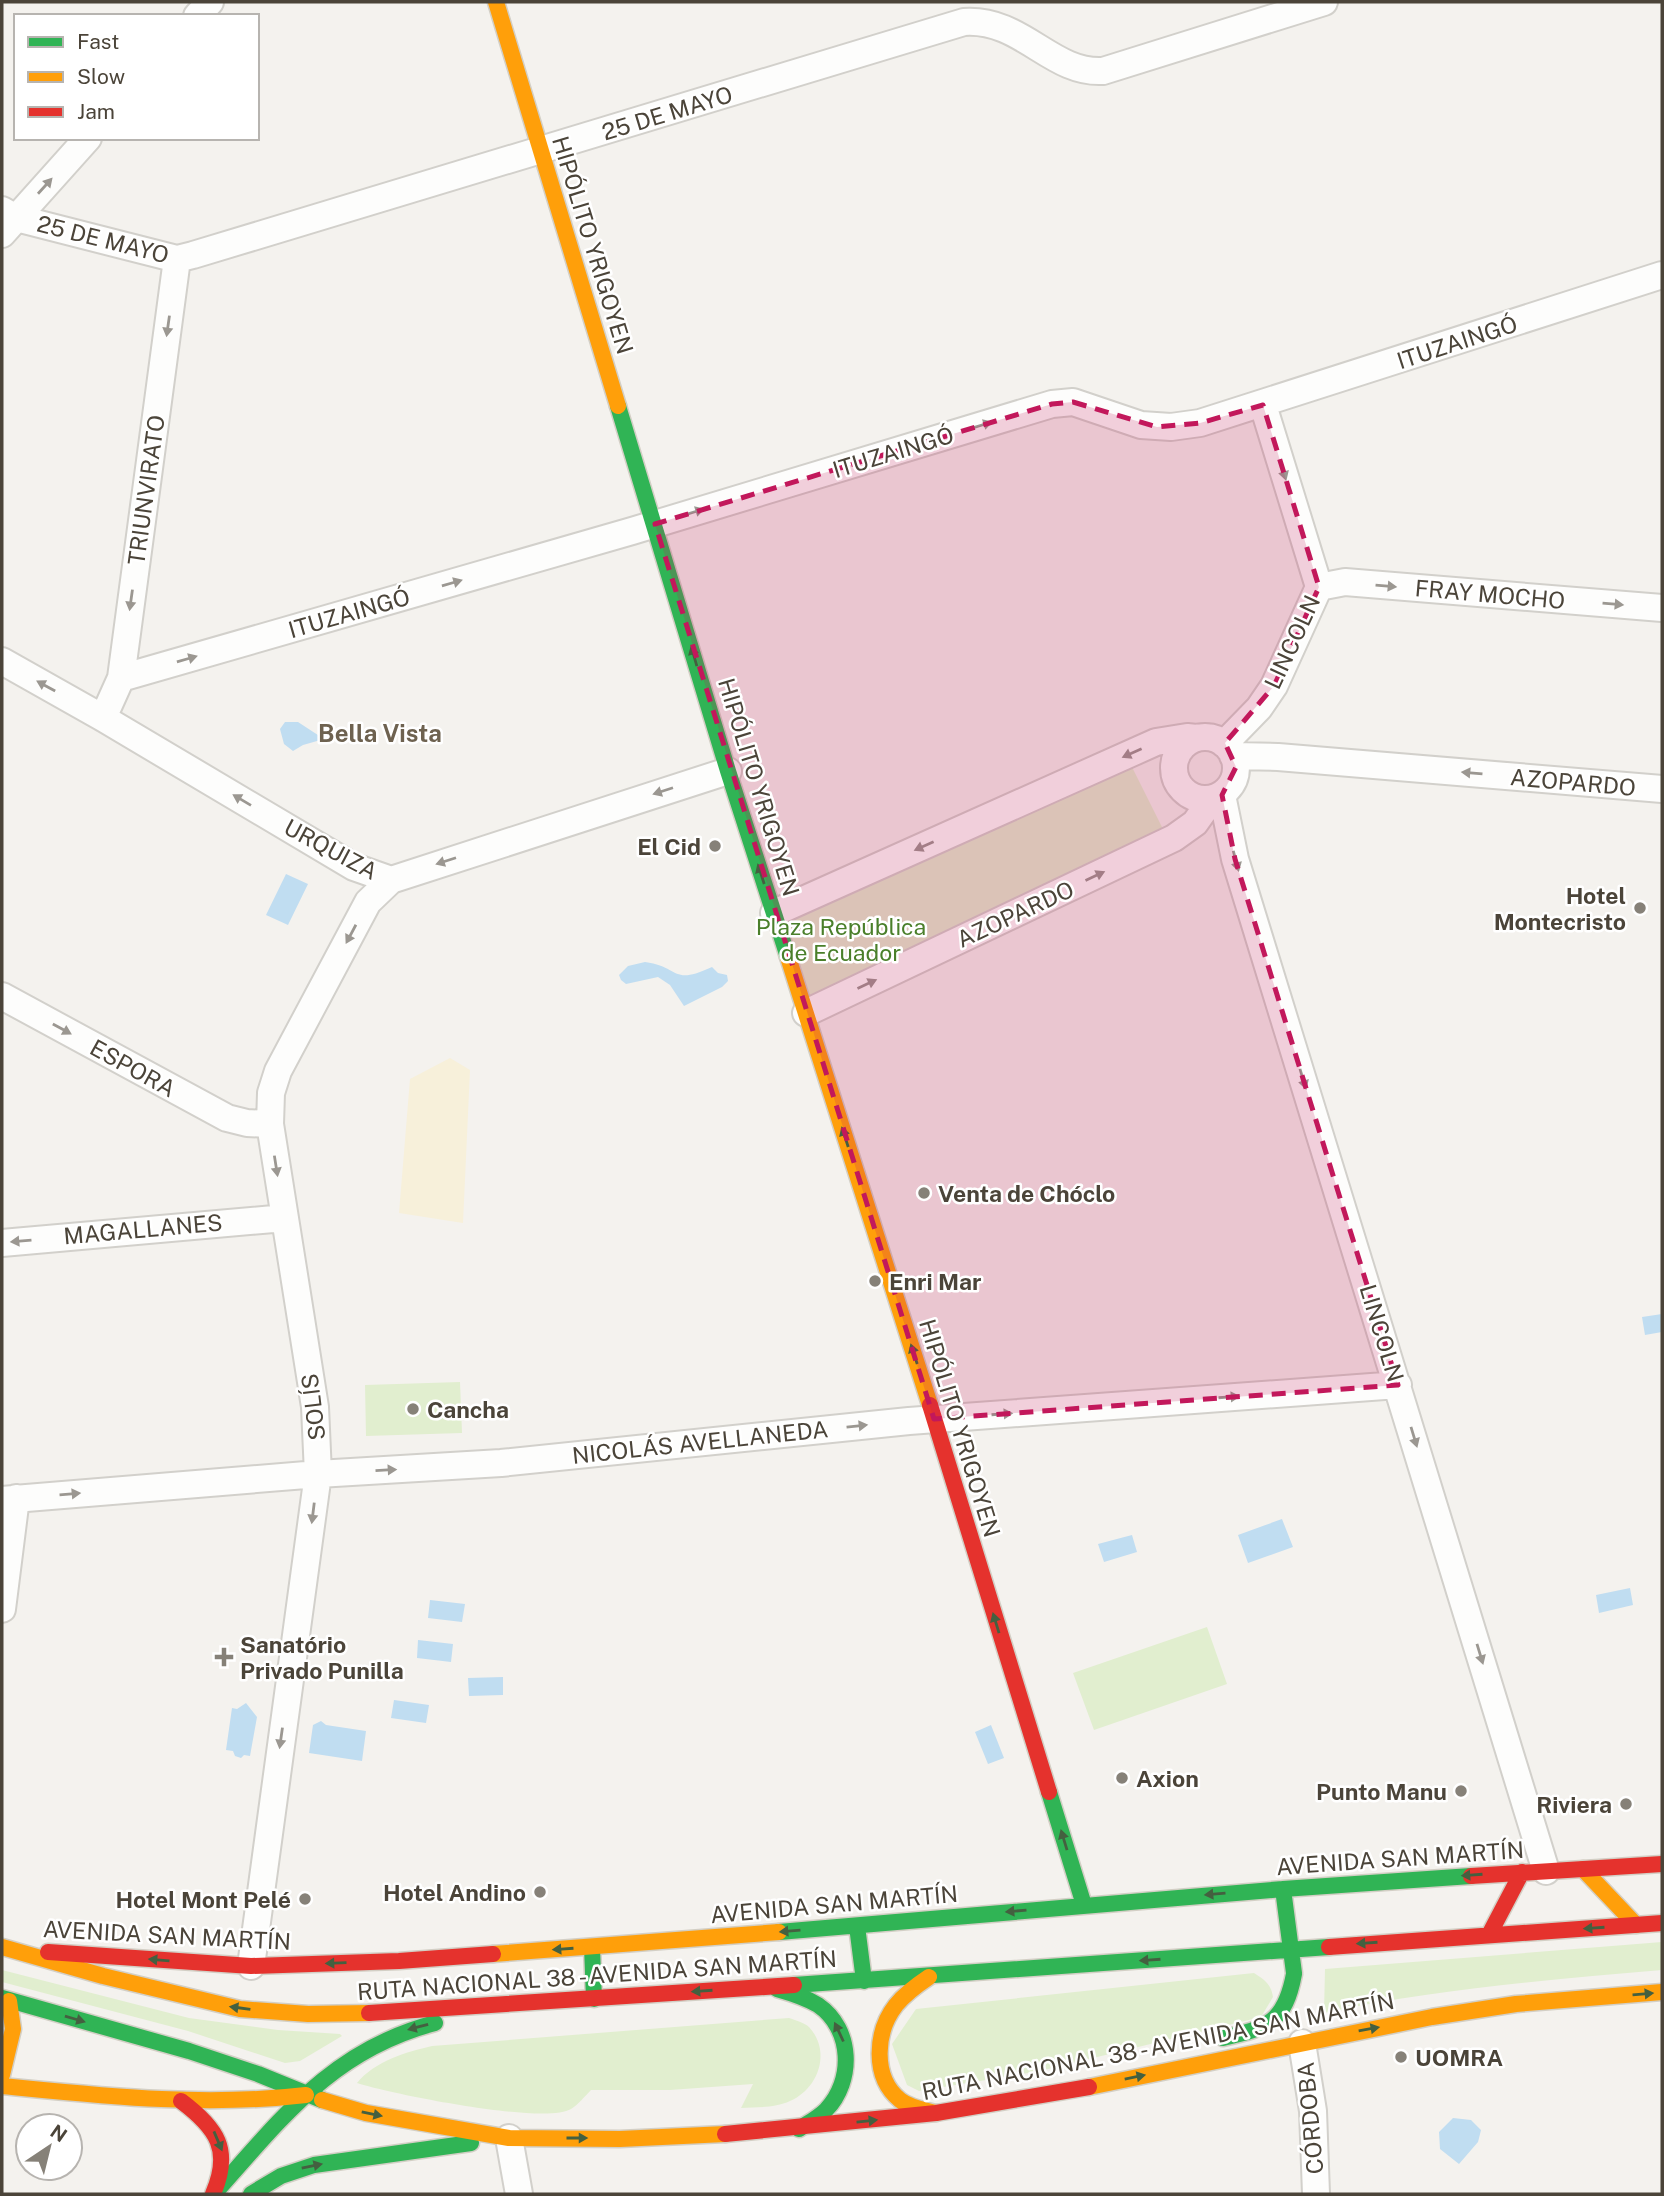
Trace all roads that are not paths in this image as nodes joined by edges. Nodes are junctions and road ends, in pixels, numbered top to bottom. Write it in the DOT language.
graph roads {
  1 [pos="496,2"];
  2 [pos="1324,2"];
  3 [pos="86,140"];
  4 [pos="540,152"];
  5 [pos="7,221"];
  6 [pos="177,259"];
  7 [pos="1662,275"];
  8 [pos="1262,405"];
  9 [pos="655,524"];
  10 [pos="1319,587"];
  11 [pos="1662,608"];
  12 [pos="2,662"];
  13 [pos="121,678"];
  14 [pos="103,718"];
  15 [pos="1197,738"];
  16 [pos="1228,750"];
  17 [pos="728,771"];
  18 [pos="1661,792"];
  19 [pos="1217,797"];
  20 [pos="391,880"];
  21 [pos="774,913"];
  22 [pos="2,996"];
  23 [pos="806,1013"];
  24 [pos="270,1124"];
  25 [pos="285,1218"];
  26 [pos="2,1243"];
  27 [pos="1398,1385"];
  28 [pos="934,1419"];
  29 [pos="318,1474"];
  30 [pos="9,1499"];
  31 [pos="2,1609"];
  32 [pos="1662,1864"];
  33 [pos="1583,1869"];
  34 [pos="1534,1871"];
  35 [pos="1283,1889"];
  36 [pos="1084,1905"];
  37 [pos="1662,1923"];
  38 [pos="1636,1925"];
  39 [pos="856,1926"];
  40 [pos="1489,1935"];
  41 [pos="592,1947"];
  42 [pos="6,1949"];
  43 [pos="1291,1949"];
  44 [pos="251,1966"];
  45 [pos="1294,1974"];
  46 [pos="929,1977"];
  47 [pos="864,1981"];
  48 [pos="770,1986"];
  49 [pos="1662,1992"];
  50 [pos="594,1998"];
  51 [pos="5,1999"];
  52 [pos="508,2003"];
  53 [pos="1300,2029"];
  54 [pos="1213,2040"];
  55 [pos="1123,2062"];
  56 [pos="2,2075"];
  57 [pos="2,2086"];
  58 [pos="1068,2091"];
  59 [pos="306,2095"];
  60 [pos="181,2101"];
  61 [pos="936,2113"];
  62 [pos="799,2129"];
  63 [pos="509,2138"];
  64 [pos="213,2194"];
  65 [pos="251,2194"];
  66 [pos="519,2194"];
  67 [pos="1316,2194"];
  1 -- 4 [label="main road, HIPÓLITO YRIGOYEN"];
  2 -- 4 [label="street, 25 DE MAYO"];
  5 -- 3 [label="street, one-way"];
  4 -- 6 [label="street, 25 DE MAYO"];
  4 -- 9 [label="main road, HIPÓLITO YRIGOYEN"];
  5 -- 6 [label="street, 25 DE MAYO"];
  6 -- 13 [label="street, TRIUNVIRATO, one-way"];
  7 -- 8 [label="street, ITUZAINGÓ"];
  9 -- 8 [label="street, ITUZAINGÓ, one-way"];
  8 -- 10 [label="street, LINCOLN, one-way"];
  13 -- 9 [label="street, ITUZAINGÓ, one-way"];
  17 -- 9 [label="main road, HIPÓLITO YRIGOYEN, one-way"];
  10 -- 11 [label="street, FRAY MOCHO, one-way"];
  10 -- 16 [label="street, LINCOLN"];
  14 -- 12 [label="street, URQUIZA, one-way"];
  13 -- 14 [label="street, TRIUNVIRATO"];
  20 -- 14 [label="street, URQUIZA, one-way"];
  15 -- 16 [label="street"];
  15 -- 19 [label="street"];
  15 -- 21 [label="street, one-way"];
  18 -- 16 [label="street, AZOPARDO, one-way"];
  16 -- 19 [label="street"];
  17 -- 20 [label="street, URQUIZA, one-way"];
  21 -- 17 [label="main road, HIPÓLITO YRIGOYEN, one-way"];
  23 -- 19 [label="street, AZOPARDO, one-way"];
  19 -- 27 [label="street, LINCOLN, one-way"];
  20 -- 24 [label="street, SOLÍS, one-way"];
  21 -- 23 [label="main road, HIPÓLITO YRIGOYEN"];
  22 -- 24 [label="street, ESPORA, one-way"];
  28 -- 23 [label="main road, HIPÓLITO YRIGOYEN, one-way"];
  24 -- 25 [label="street, SOLÍS, one-way"];
  25 -- 26 [label="street, MAGALLANES, one-way"];
  25 -- 29 [label="street, SOLÍS"];
  28 -- 27 [label="street, NICOLÁS AVELLANEDA, one-way"];
  27 -- 34 [label="street, LINCOLN, one-way"];
  29 -- 28 [label="street, NICOLÁS AVELLANEDA, one-way"];
  36 -- 28 [label="main road, HIPÓLITO YRIGOYEN, one-way"];
  30 -- 29 [label="street, NICOLÁS AVELLANEDA, one-way"];
  29 -- 44 [label="street, SOLÍS, one-way"];
  30 -- 31 [label="street"];
  32 -- 33 [label="main road, AVENIDA SAN MARTÍN"];
  33 -- 34 [label="main road, AVENIDA SAN MARTÍN"];
  33 -- 38 [label="main road"];
  34 -- 35 [label="main road, AVENIDA SAN MARTÍN, one-way"];
  34 -- 40 [label="main road"];
  35 -- 36 [label="main road, AVENIDA SAN MARTÍN, one-way"];
  35 -- 43 [label="main road"];
  36 -- 39 [label="main road, AVENIDA SAN MARTÍN, one-way"];
  37 -- 38 [label="main road, RUTA NACIONAL 38 - AVENIDA SAN MARTÍN"];
  38 -- 40 [label="main road, RUTA NACIONAL 38 - AVENIDA SAN MARTÍN, one-way"];
  39 -- 41 [label="main road, AVENIDA SAN MARTÍN, one-way"];
  39 -- 47 [label="main road"];
  40 -- 43 [label="main road, RUTA NACIONAL 38 - AVENIDA SAN MARTÍN, one-way"];
  41 -- 44 [label="main road, AVENIDA SAN MARTÍN, one-way"];
  41 -- 50 [label="main road"];
  44 -- 42 [label="main road, AVENIDA SAN MARTÍN, one-way"];
  52 -- 42 [label="main road, RUTA NACIONAL 38 - AVENIDA SAN MARTÍN, one-way"];
  43 -- 45 [label="main road"];
  43 -- 46 [label="main road, RUTA NACIONAL 38 - AVENIDA SAN MARTÍN, one-way"];
  45 -- 53 [label="main road"];
  45 -- 54 [label="main road"];
  46 -- 47 [label="main road, RUTA NACIONAL 38 - AVENIDA SAN MARTÍN"];
  46 -- 61 [label="main road"];
  47 -- 48 [label="main road, RUTA NACIONAL 38 - AVENIDA SAN MARTÍN"];
  48 -- 50 [label="main road, RUTA NACIONAL 38 - AVENIDA SAN MARTÍN, one-way"];
  62 -- 48 [label="main road, one-way"];
  53 -- 49 [label="main road, RUTA NACIONAL 38 - AVENIDA SAN MARTÍN, one-way"];
  50 -- 52 [label="main road, RUTA NACIONAL 38 - AVENIDA SAN MARTÍN"];
  51 -- 56 [label="main road"];
  51 -- 59 [label="main road, RUTA NACIONAL 38 - AVENIDA SAN MARTÍN, one-way"];
  52 -- 59 [label="main road, one-way"];
  58 -- 53 [label="main road, RUTA NACIONAL 38 - AVENIDA SAN MARTÍN, one-way"];
  53 -- 67 [label="street, CÓRDOBA"];
  55 -- 58 [label="main road"];
  57 -- 60 [label="main road"];
  58 -- 61 [label="main road, RUTA NACIONAL 38 - AVENIDA SAN MARTÍN"];
  59 -- 60 [label="main road"];
  59 -- 63 [label="main road, RUTA NACIONAL 38 - AVENIDA SAN MARTÍN, one-way"];
  59 -- 64 [label="main road"];
  60 -- 64 [label="main road, one-way"];
  62 -- 61 [label="main road, RUTA NACIONAL 38 - AVENIDA SAN MARTÍN, one-way"];
  63 -- 62 [label="main road, RUTA NACIONAL 38 - AVENIDA SAN MARTÍN, one-way"];
  65 -- 63 [label="main road, one-way"];
  63 -- 66 [label="street"];
}
